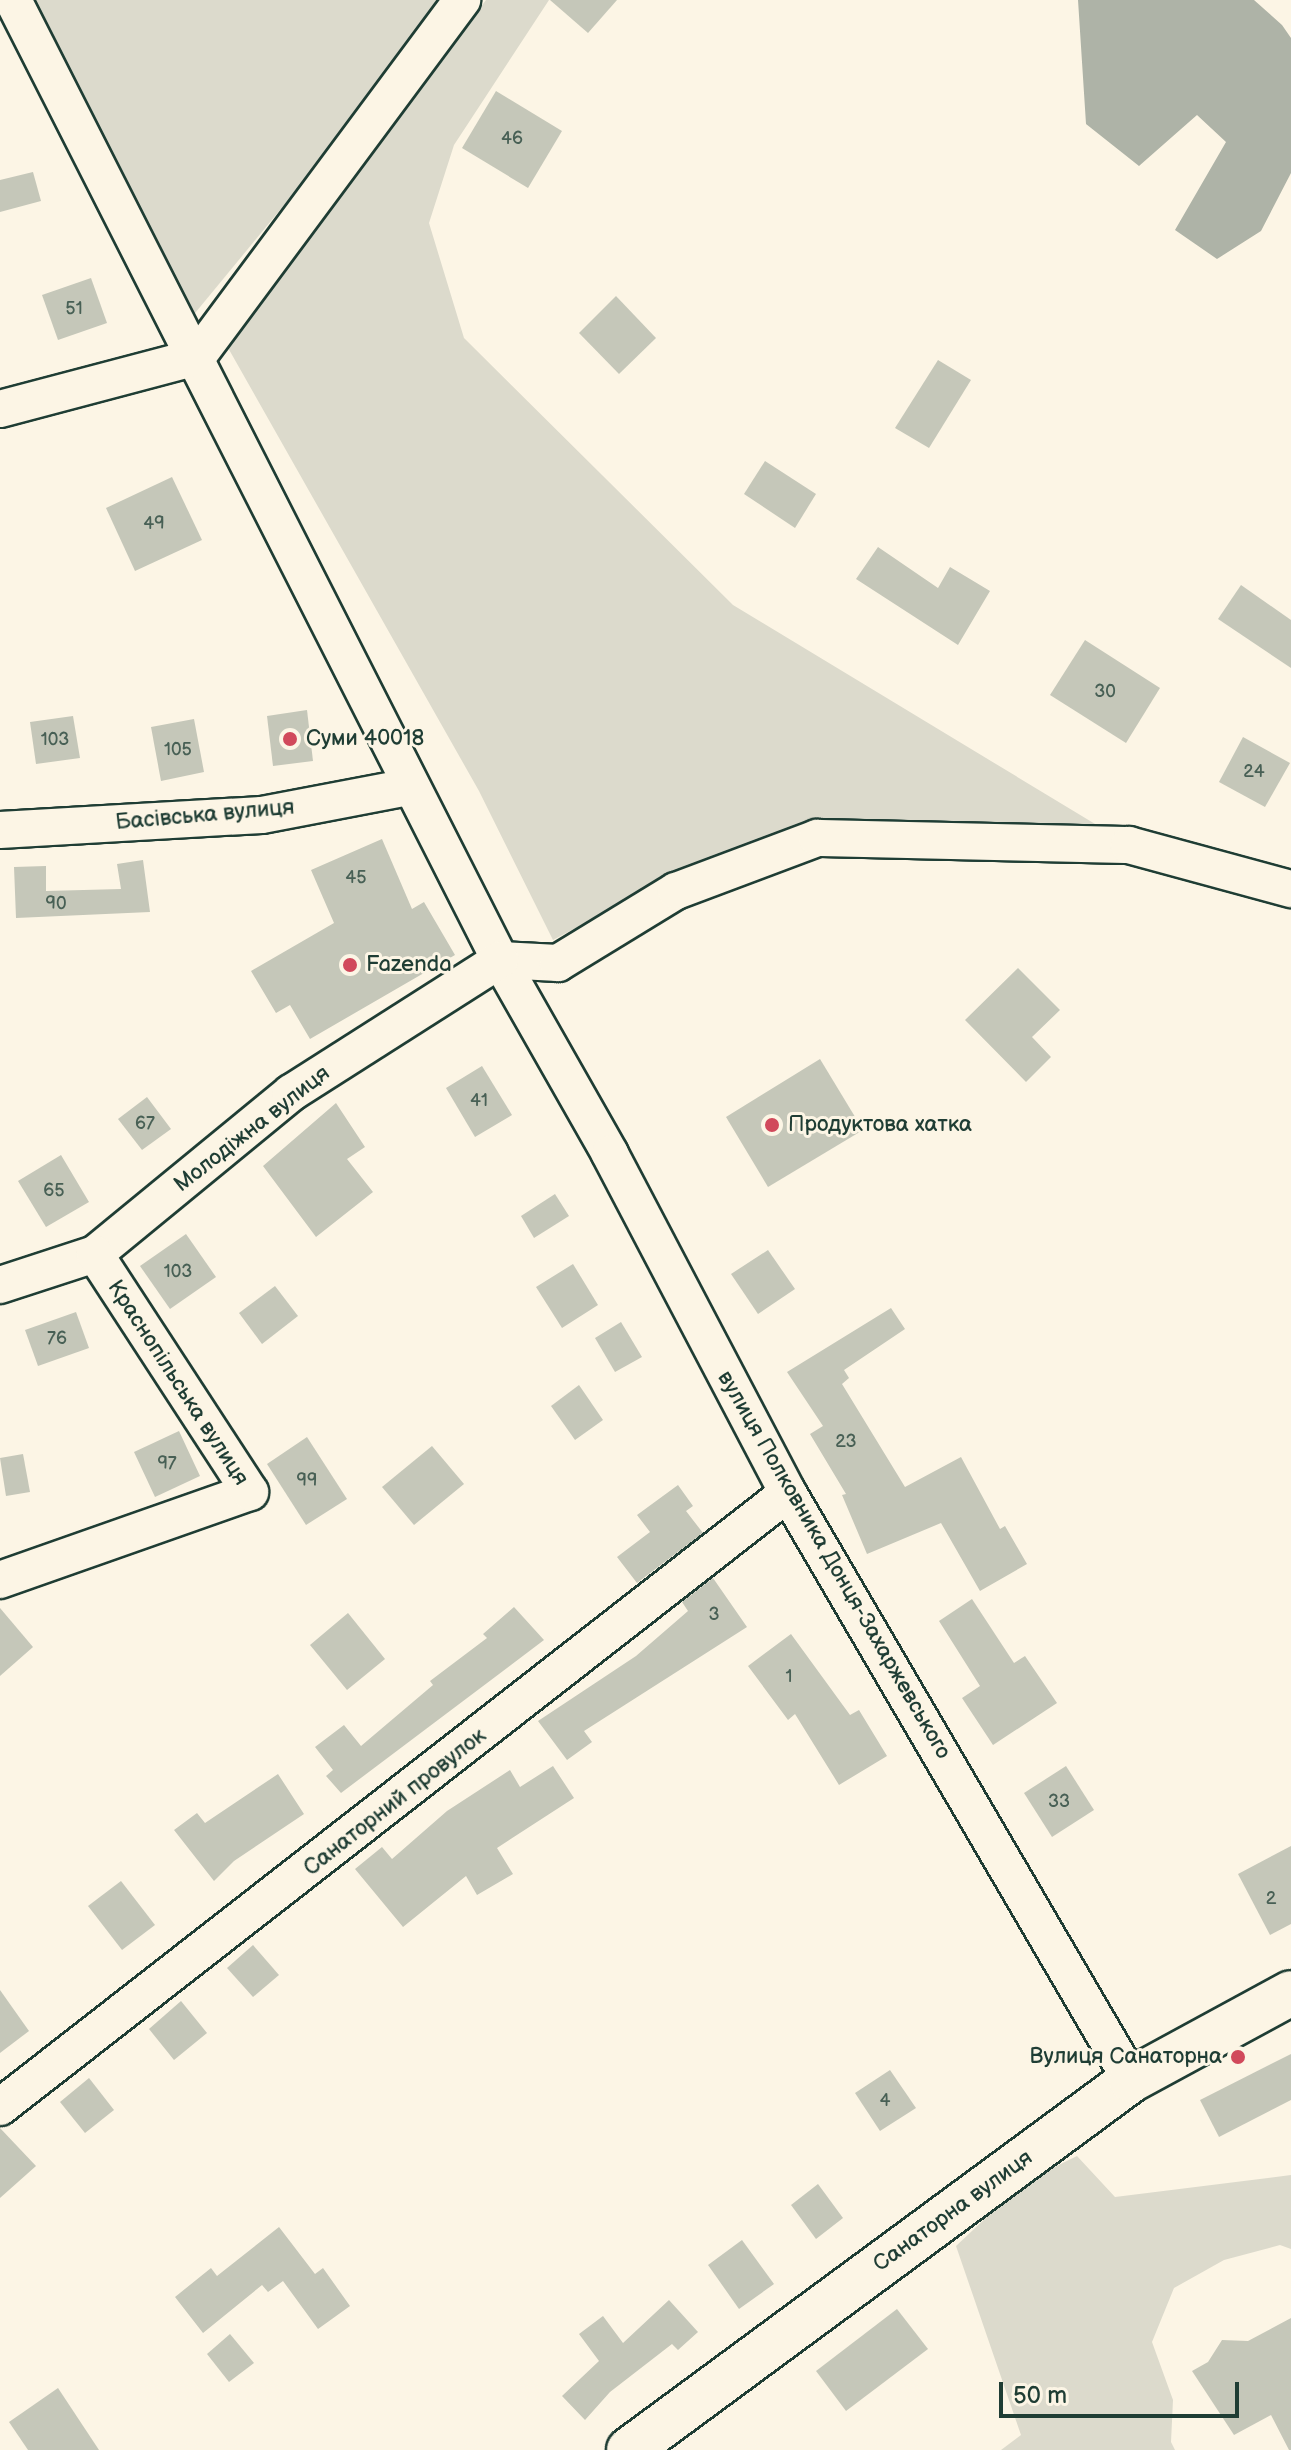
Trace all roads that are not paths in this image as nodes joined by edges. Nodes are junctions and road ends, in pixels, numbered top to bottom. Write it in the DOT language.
graph roads {
  1 [pos="13,0"];
  2 [pos="462,0"];
  3 [pos="197,357"];
  4 [pos="0,409"];
  5 [pos="409,787"];
  6 [pos="0,830"];
  7 [pos="1291,889"];
  8 [pos="500,960"];
  9 [pos="95,1254"];
  10 [pos="0,1285"];
  11 [pos="788,1493"];
  12 [pos="0,1580"];
  13 [pos="1291,1993"];
  14 [pos="1131,2080"];
  15 [pos="0,2107"];
  16 [pos="629,2450"];
  1 -- 3 [label="street, вулиця Полковника Донця-Захаржевського"];
  2 -- 3 [label="street"];
  3 -- 4 [label="street"];
  3 -- 5 [label="street, вулиця Полковника Донця-Захаржевського"];
  5 -- 6 [label="street, Басівська вулиця"];
  5 -- 8 [label="street, вулиця Полковника Донця-Захаржевського"];
  7 -- 8 [label="street"];
  8 -- 9 [label="street, Молодіжна вулиця"];
  8 -- 11 [label="street, вулиця Полковника Донця-Захаржевського"];
  9 -- 10 [label="street, Молодіжна вулиця"];
  9 -- 12 [label="street, Краснопільська вулиця"];
  11 -- 14 [label="street, вулиця Полковника Донця-Захаржевського"];
  11 -- 15 [label="street, Санаторний провулок"];
  13 -- 14 [label="main road, Санаторна вулиця"];
  14 -- 16 [label="main road, Санаторна вулиця"];
}
